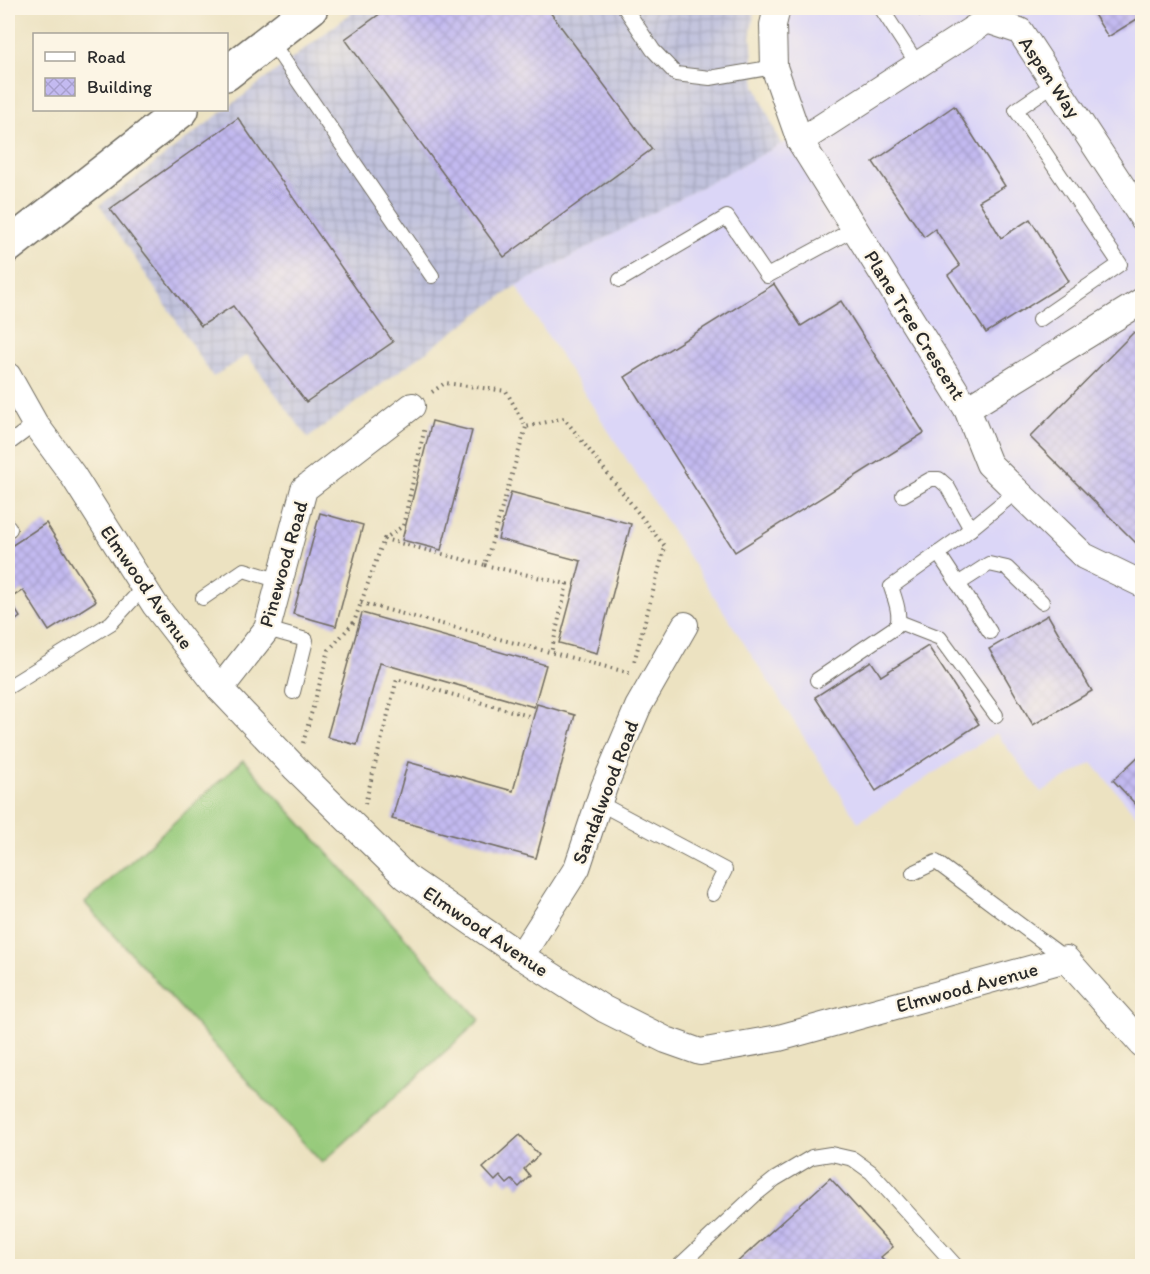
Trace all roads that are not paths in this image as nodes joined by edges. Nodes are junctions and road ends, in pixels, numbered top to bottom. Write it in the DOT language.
graph roads {
  1 [pos="311,8"];
  2 [pos="625,8"];
  3 [pos="777,8"];
  4 [pos="881,8"];
  5 [pos="270,40"];
  6 [pos="918,65"];
  7 [pos="774,67"];
  8 [pos="228,72"];
  9 [pos="1054,84"];
  10 [pos="181,111"];
  11 [pos="800,141"];
  12 [pos="1143,217"];
  13 [pos="854,229"];
  14 [pos="8,246"];
  15 [pos="432,276"];
  16 [pos="620,280"];
  17 [pos="1143,301"];
  18 [pos="1038,320"];
  19 [pos="8,376"];
  20 [pos="412,406"];
  21 [pos="967,409"];
  22 [pos="35,424"];
  23 [pos="8,444"];
  24 [pos="1017,491"];
  25 [pos="903,495"];
  26 [pos="971,528"];
  27 [pos="938,554"];
  28 [pos="280,581"];
  29 [pos="958,584"];
  30 [pos="1143,584"];
  31 [pos="143,588"];
  32 [pos="203,598"];
  33 [pos="1042,602"];
  34 [pos="899,622"];
  35 [pos="685,625"];
  36 [pos="267,629"];
  37 [pos="990,632"];
  38 [pos="817,681"];
  39 [pos="8,687"];
  40 [pos="220,689"];
  41 [pos="293,692"];
  42 [pos="996,715"];
  43 [pos="599,803"];
  44 [pos="913,873"];
  45 [pos="713,894"];
  46 [pos="522,956"];
  47 [pos="1066,959"];
  48 [pos="1143,1044"];
  49 [pos="680,1266"];
  50 [pos="956,1266"];
  1 -- 5 [label="street"];
  2 -- 7 [label="lane"];
  3 -- 7 [label="street, Plane Tree Crescent"];
  4 -- 6 [label="lane"];
  5 -- 8 [label="street"];
  5 -- 15 [label="lane"];
  6 -- 9 [label="street, Aspen Way"];
  6 -- 11 [label="street, Aspen Way"];
  7 -- 11 [label="street, Plane Tree Crescent"];
  9 -- 12 [label="street, Aspen Way"];
  9 -- 18 [label="lane"];
  10 -- 14 [label="street"];
  11 -- 13 [label="street, Plane Tree Crescent"];
  13 -- 16 [label="lane"];
  13 -- 21 [label="street, Plane Tree Crescent"];
  17 -- 21 [label="street"];
  19 -- 22 [label="street, Elmwood Avenue"];
  20 -- 28 [label="street, Pinewood Road"];
  21 -- 24 [label="street, Plane Tree Crescent"];
  22 -- 23 [label="lane"];
  22 -- 31 [label="street, Elmwood Avenue"];
  24 -- 26 [label="lane"];
  24 -- 30 [label="street, Plane Tree Crescent"];
  25 -- 26 [label="lane"];
  26 -- 27 [label="lane"];
  27 -- 29 [label="lane"];
  27 -- 34 [label="lane"];
  28 -- 32 [label="lane"];
  28 -- 36 [label="street, Pinewood Road"];
  29 -- 33 [label="lane"];
  29 -- 37 [label="lane"];
  31 -- 39 [label="lane"];
  31 -- 40 [label="street, Elmwood Avenue"];
  34 -- 38 [label="lane"];
  34 -- 42 [label="lane"];
  35 -- 43 [label="street, Sandalwood Road"];
  36 -- 40 [label="street, Pinewood Road"];
  36 -- 41 [label="lane"];
  40 -- 46 [label="street, Elmwood Avenue"];
  43 -- 45 [label="lane"];
  43 -- 46 [label="street, Sandalwood Road"];
  44 -- 47 [label="lane"];
  46 -- 47 [label="street, Elmwood Avenue"];
  47 -- 48 [label="street"];
  49 -- 50 [label="lane"];
}
